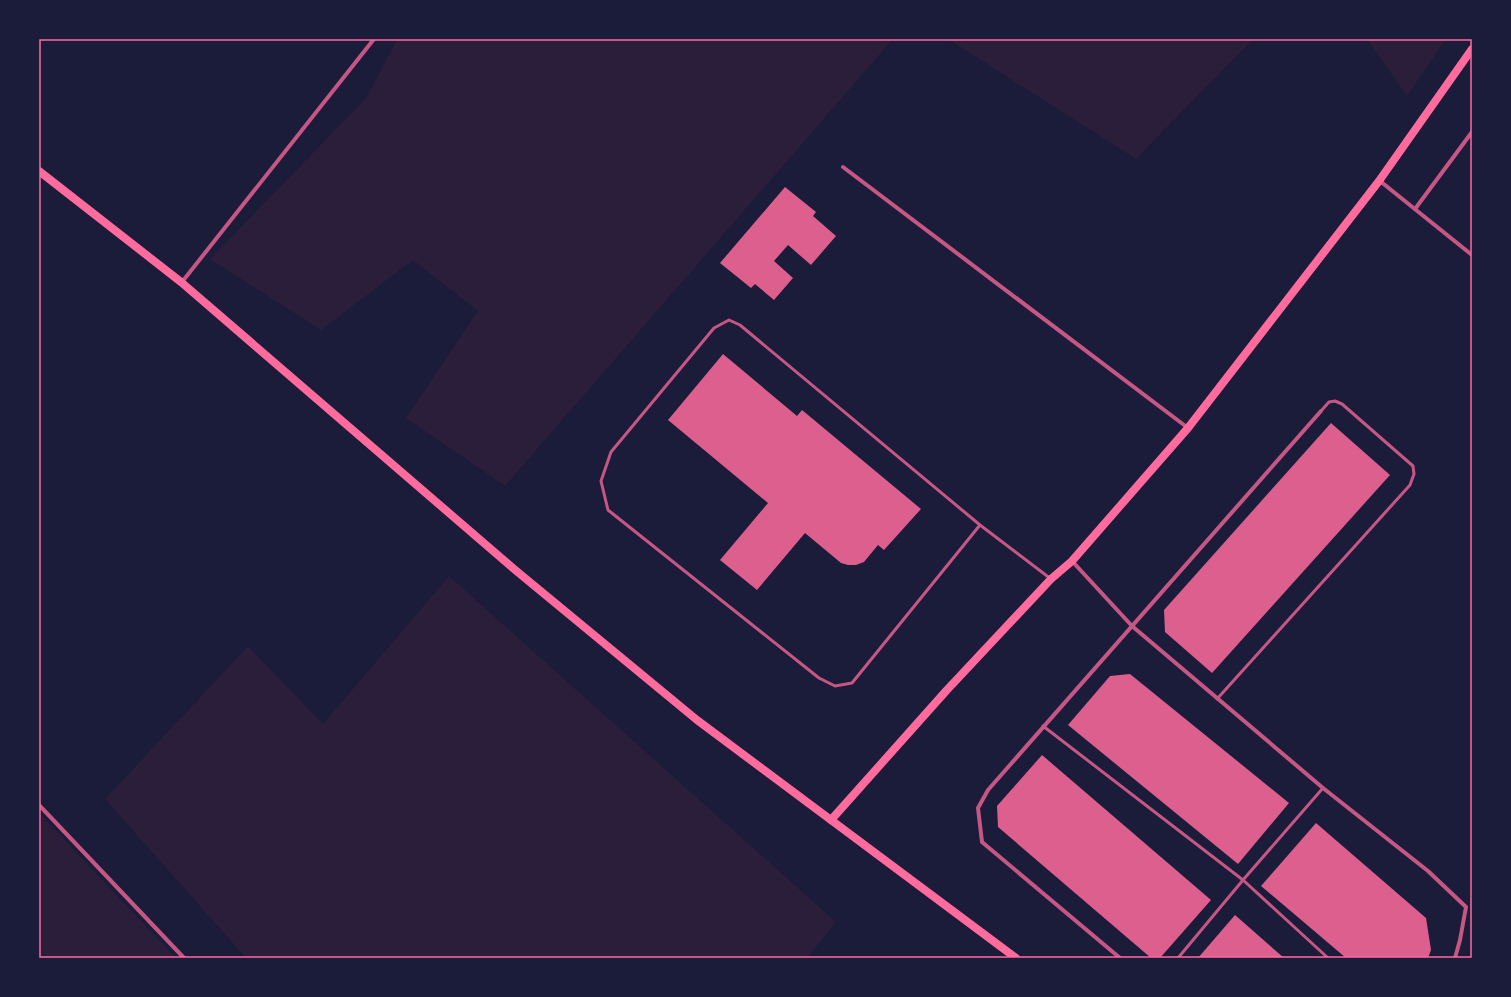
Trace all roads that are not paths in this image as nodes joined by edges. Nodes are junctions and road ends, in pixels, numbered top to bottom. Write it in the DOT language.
graph roads {
  1 [pos="374,39"];
  2 [pos="1472,49"];
  3 [pos="1472,132"];
  4 [pos="843,167"];
  5 [pos="39,171"];
  6 [pos="1379,181"];
  7 [pos="1415,209"];
  8 [pos="1472,255"];
  9 [pos="181,282"];
  10 [pos="1321,411"];
  11 [pos="1188,428"];
  12 [pos="980,525"];
  13 [pos="1072,561"];
  14 [pos="1051,580"];
  15 [pos="1132,626"];
  16 [pos="1217,699"];
  17 [pos="1044,726"];
  18 [pos="1323,788"];
  19 [pos="39,805"];
  20 [pos="830,820"];
  21 [pos="1243,880"];
  22 [pos="184,958"];
  23 [pos="1016,958"];
  24 [pos="1120,958"];
  25 [pos="1178,958"];
  26 [pos="1328,958"];
  27 [pos="1455,958"];
  1 -- 9 [label="street"];
  2 -- 6 [label="main road"];
  3 -- 7 [label="street"];
  4 -- 11 [label="street"];
  5 -- 9 [label="main road"];
  6 -- 7 [label="street"];
  6 -- 11 [label="main road"];
  7 -- 8 [label="street"];
  9 -- 20 [label="main road"];
  10 -- 15 [label="street"];
  10 -- 16 [label="lane"];
  11 -- 13 [label="main road"];
  12 -- 12 [label="lane"];
  12 -- 14 [label="lane"];
  13 -- 14 [label="main road"];
  13 -- 15 [label="street"];
  14 -- 20 [label="main road"];
  15 -- 16 [label="street"];
  15 -- 17 [label="street"];
  16 -- 18 [label="street"];
  17 -- 21 [label="lane"];
  17 -- 24 [label="street"];
  18 -- 21 [label="lane"];
  18 -- 27 [label="street"];
  19 -- 22 [label="street"];
  20 -- 23 [label="main road"];
  21 -- 25 [label="lane"];
  21 -- 26 [label="lane"];
}
